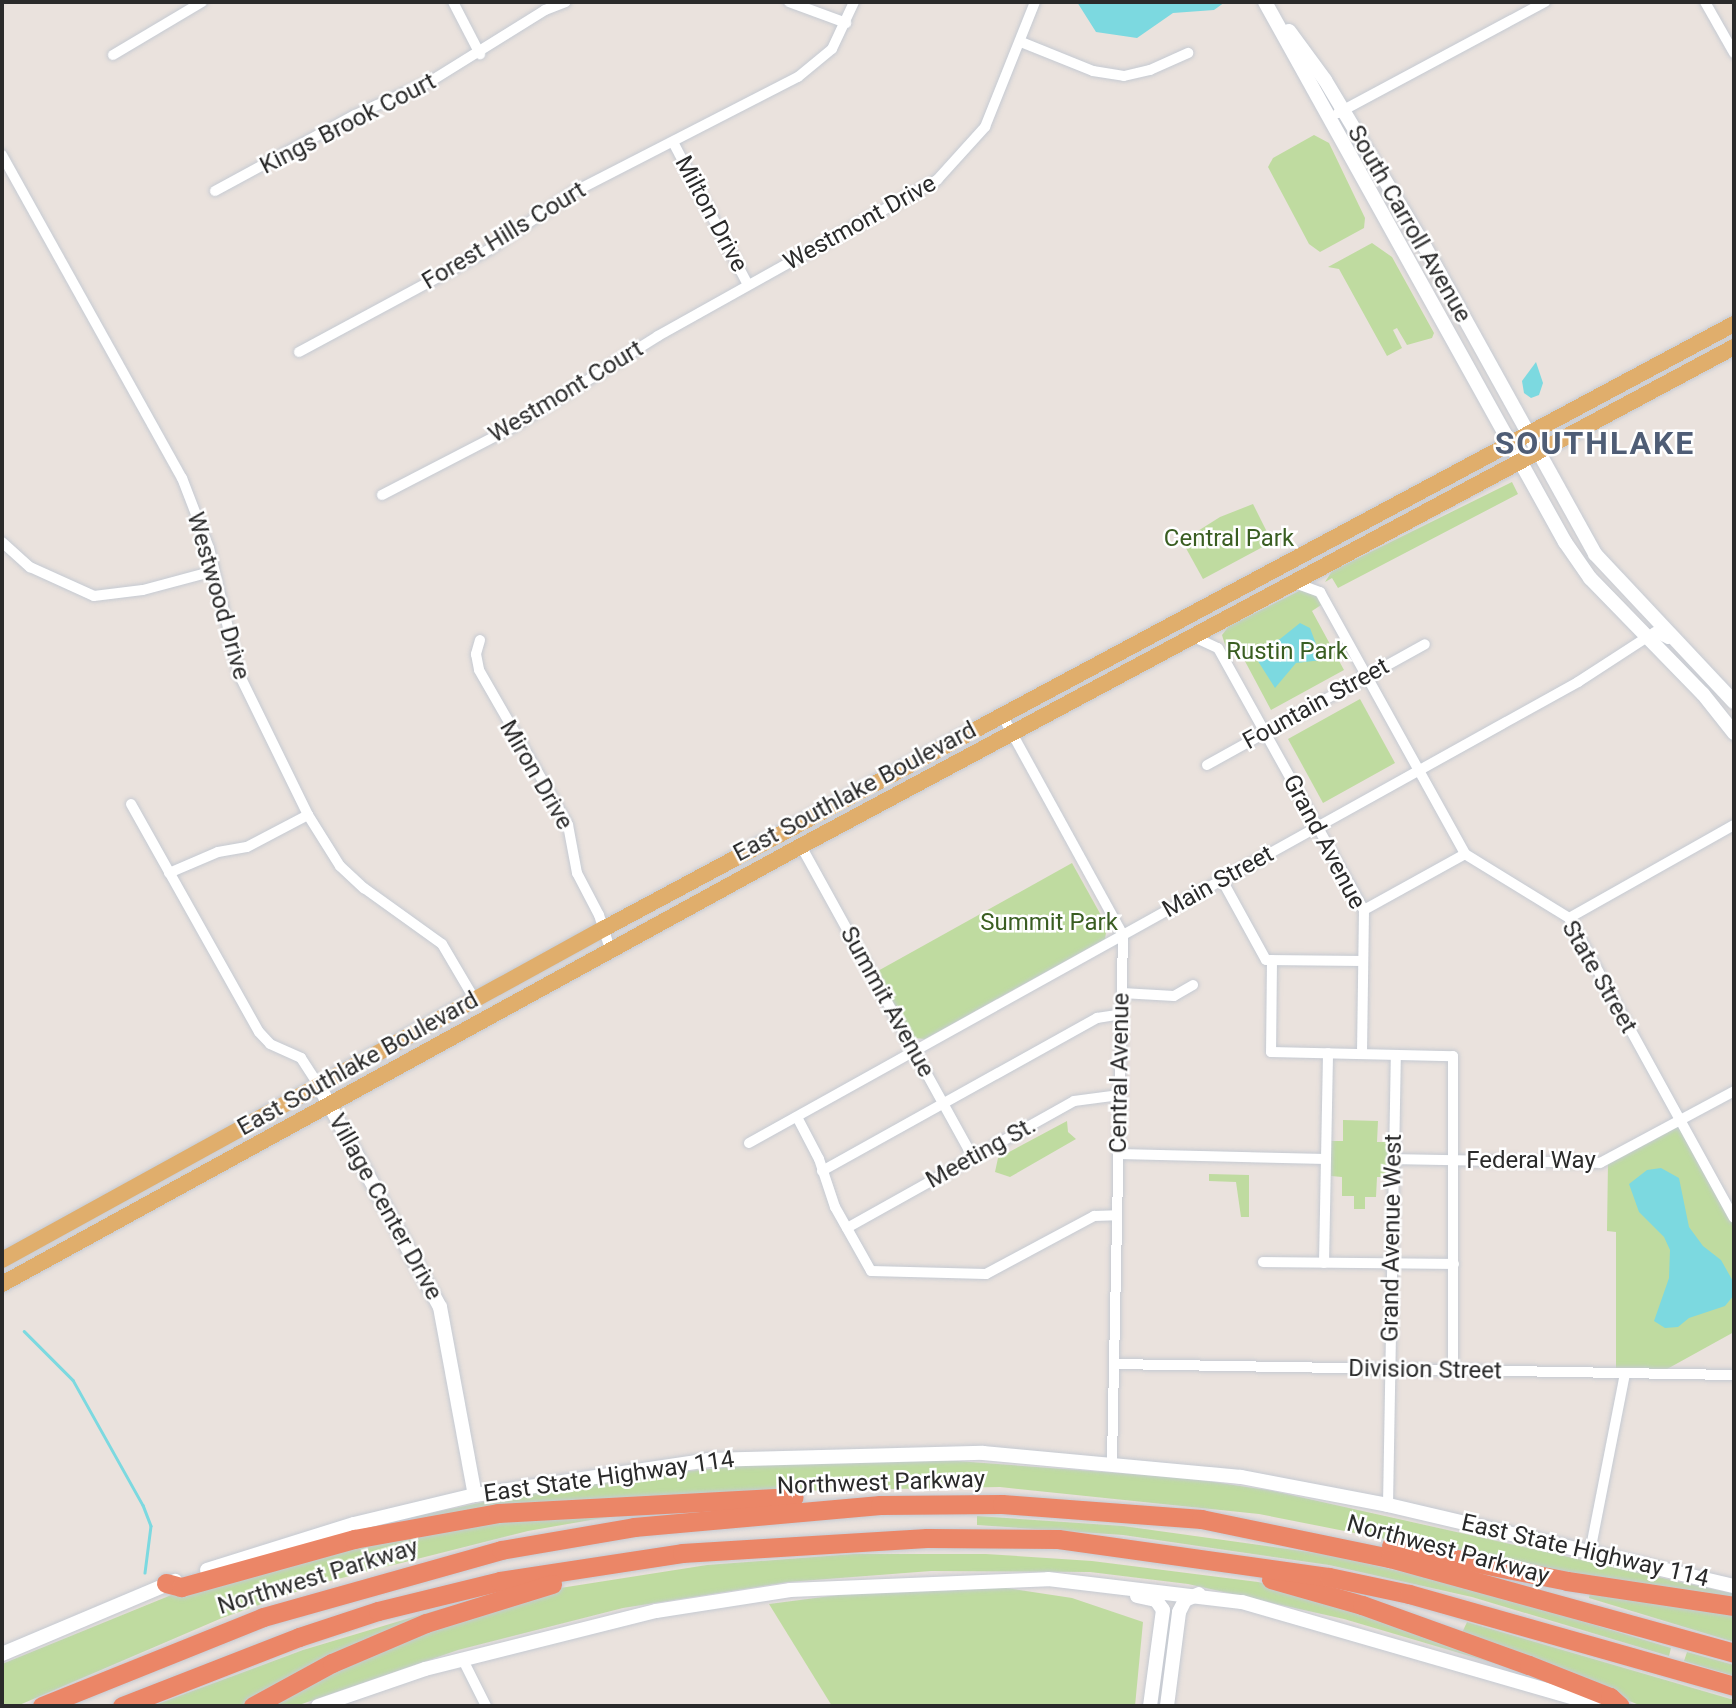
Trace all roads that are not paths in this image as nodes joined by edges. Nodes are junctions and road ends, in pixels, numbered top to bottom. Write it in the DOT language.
graph roads {
  1 [pos="202,2"];
  2 [pos="453,2"];
  3 [pos="566,2"];
  4 [pos="789,2"];
  5 [pos="853,2"];
  6 [pos="1035,2"];
  7 [pos="1266,2"];
  8 [pos="1545,2"];
  9 [pos="1705,2"];
  10 [pos="846,23"];
  11 [pos="1021,42"];
  12 [pos="1188,53"];
  13 [pos="1734,53"];
  14 [pos="480,54"];
  15 [pos="113,55"];
  16 [pos="1343,110"];
  17 [pos="1329,117"];
  18 [pos="673,142"];
  19 [pos="2,155"];
  20 [pos="1363,180"];
  21 [pos="215,191"];
  22 [pos="1408,219"];
  23 [pos="1387,225"];
  24 [pos="1434,263"];
  25 [pos="748,285"];
  26 [pos="1734,324"];
  27 [pos="1734,347"];
  28 [pos="299,352"];
  29 [pos="1528,436"];
  30 [pos="1511,445"];
  31 [pos="1538,454"];
  32 [pos="1521,463"];
  33 [pos="382,495"];
  34 [pos="2,542"];
  35 [pos="1329,565"];
  36 [pos="214,571"];
  37 [pos="1295,583"];
  38 [pos="1320,592"];
  39 [pos="1223,621"];
  40 [pos="1194,637"];
  41 [pos="1648,637"];
  42 [pos="480,640"];
  43 [pos="1425,644"];
  44 [pos="1218,648"];
  45 [pos="1682,648"];
  46 [pos="1366,676"];
  47 [pos="1734,702"];
  48 [pos="1002,715"];
  49 [pos="1264,733"];
  50 [pos="1734,733"];
  51 [pos="1012,734"];
  52 [pos="1207,765"];
  53 [pos="1419,771"];
  54 [pos="131,804"];
  55 [pos="308,815"];
  56 [pos="1734,825"];
  57 [pos="1317,827"];
  58 [pos="801,846"];
  59 [pos="1465,854"];
  60 [pos="169,873"];
  61 [pos="1222,880"];
  62 [pos="1364,910"];
  63 [pos="1569,918"];
  64 [pos="604,928"];
  65 [pos="1123,935"];
  66 [pos="611,951"];
  67 [pos="1272,960"];
  68 [pos="1363,961"];
  69 [pos="1193,985"];
  70 [pos="1122,993"];
  71 [pos="475,1000"];
  72 [pos="1122,1014"];
  73 [pos="915,1052"];
  74 [pos="1328,1053"];
  75 [pos="1362,1054"];
  76 [pos="1396,1055"];
  77 [pos="319,1086"];
  78 [pos="1734,1091"];
  79 [pos="1120,1095"];
  80 [pos="943,1104"];
  81 [pos="330,1106"];
  82 [pos="797,1117"];
  83 [pos="1680,1121"];
  84 [pos="749,1143"];
  85 [pos="1119,1154"];
  86 [pos="973,1158"];
  87 [pos="1326,1159"];
  88 [pos="1394,1159"];
  89 [pos="1453,1160"];
  90 [pos="822,1171"];
  91 [pos="1117,1215"];
  92 [pos="1734,1218"];
  93 [pos="847,1228"];
  94 [pos="2,1260"];
  95 [pos="1263,1262"];
  96 [pos="1324,1263"];
  97 [pos="1392,1264"];
  98 [pos="1454,1264"];
  99 [pos="2,1284"];
  100 [pos="1115,1364"];
  101 [pos="1390,1369"];
  102 [pos="1453,1371"];
  103 [pos="1625,1374"];
  104 [pos="1734,1375"];
  105 [pos="1112,1462"];
  106 [pos="475,1495"];
  107 [pos="880,1505"];
  108 [pos="1388,1505"];
  109 [pos="1285,1534"];
  110 [pos="1058,1539"];
  111 [pos="1590,1552"];
  112 [pos="682,1553"];
  113 [pos="1048,1578"];
  114 [pos="166,1583"];
  115 [pos="1734,1586"];
  116 [pos="1199,1594"];
  117 [pos="1734,1606"];
  118 [pos="1734,1653"];
  119 [pos="2,1654"];
  120 [pos="462,1658"];
  121 [pos="1734,1686"];
  122 [pos="43,1706"];
  123 [pos="122,1706"];
  124 [pos="253,1706"];
  125 [pos="318,1706"];
  126 [pos="486,1706"];
  127 [pos="1150,1706"];
  128 [pos="1167,1706"];
  129 [pos="1602,1706"];
  130 [pos="1620,1706"];
  1 -- 15 [label="street"];
  2 -- 14 [label="street"];
  3 -- 14 [label="street, Kings Brook Court"];
  4 -- 10 [label="street"];
  5 -- 10 [label="street, Forest Hills Court"];
  6 -- 11 [label="street, Westmont Drive"];
  7 -- 16 [label="main road, South Carroll Avenue"];
  7 -- 17 [label="main road, South Carroll Avenue"];
  8 -- 16 [label="street"];
  9 -- 13 [label="street"];
  10 -- 18 [label="street, Forest Hills Court"];
  11 -- 12 [label="street"];
  11 -- 25 [label="street, Westmont Drive"];
  14 -- 21 [label="street, Kings Brook Court"];
  16 -- 17 [label="street"];
  16 -- 22 [label="main road, South Carroll Avenue"];
  17 -- 20 [label="main road, South Carroll Avenue"];
  18 -- 25 [label="street, Milton Drive"];
  18 -- 28 [label="street, Forest Hills Court"];
  19 -- 36 [label="street, Westwood Drive"];
  20 -- 22 [label="main road"];
  20 -- 23 [label="main road, South Carroll Avenue"];
  22 -- 24 [label="main road, South Carroll Avenue"];
  23 -- 24 [label="main road"];
  23 -- 30 [label="main road, South Carroll Avenue"];
  24 -- 29 [label="main road, South Carroll Avenue"];
  25 -- 33 [label="street, Westmont Court"];
  26 -- 29 [label="main road, East Southlake Boulevard"];
  27 -- 31 [label="main road, East Southlake Boulevard"];
  29 -- 30 [label="main road, East Southlake Boulevard"];
  29 -- 31 [label="main road, South Carroll Avenue"];
  30 -- 32 [label="main road, South Carroll Avenue"];
  30 -- 48 [label="main road, East Southlake Boulevard"];
  31 -- 32 [label="main road, East Southlake Boulevard"];
  31 -- 45 [label="main road, South Carroll Avenue"];
  32 -- 35 [label="main road, East Southlake Boulevard"];
  32 -- 41 [label="main road, South Carroll Avenue"];
  34 -- 36 [label="street"];
  35 -- 37 [label="main road, East Southlake Boulevard"];
  35 -- 38 [label="street"];
  36 -- 55 [label="street, Westwood Drive"];
  37 -- 38 [label="street"];
  37 -- 39 [label="main road, East Southlake Boulevard"];
  38 -- 46 [label="street, State Street"];
  39 -- 40 [label="main road, East Southlake Boulevard"];
  39 -- 44 [label="street"];
  40 -- 44 [label="street"];
  40 -- 51 [label="main road, East Southlake Boulevard"];
  41 -- 45 [label="street"];
  41 -- 50 [label="main road, South Carroll Avenue"];
  41 -- 53 [label="street, Main Street"];
  42 -- 64 [label="street, Miron Drive"];
  43 -- 46 [label="street, Fountain Street"];
  44 -- 49 [label="street, Grand Avenue"];
  45 -- 47 [label="main road, South Carroll Avenue"];
  46 -- 49 [label="street, Fountain Street"];
  46 -- 53 [label="street, State Street"];
  48 -- 51 [label="street, Central Avenue"];
  48 -- 64 [label="main road, East Southlake Boulevard"];
  49 -- 52 [label="street, Fountain Street"];
  49 -- 57 [label="street, Grand Avenue"];
  51 -- 58 [label="main road, East Southlake Boulevard"];
  51 -- 65 [label="street, Central Avenue"];
  53 -- 57 [label="street, Main Street"];
  53 -- 59 [label="street, State Street"];
  54 -- 60 [label="street"];
  55 -- 60 [label="street"];
  55 -- 71 [label="street, Westwood Drive"];
  56 -- 63 [label="street"];
  57 -- 61 [label="street, Main Street"];
  57 -- 62 [label="street, Grand Avenue"];
  58 -- 66 [label="main road, East Southlake Boulevard"];
  58 -- 73 [label="street, Summit Avenue"];
  59 -- 62 [label="street"];
  59 -- 63 [label="street, State Street"];
  60 -- 77 [label="street"];
  61 -- 65 [label="street, Main Street"];
  61 -- 67 [label="street"];
  62 -- 68 [label="street, Grand Avenue"];
  63 -- 83 [label="street, State Street"];
  64 -- 66 [label="street, Miron Drive"];
  64 -- 71 [label="main road, East Southlake Boulevard"];
  65 -- 70 [label="street, Central Avenue"];
  65 -- 73 [label="street, Main Street"];
  66 -- 81 [label="main road, East Southlake Boulevard"];
  67 -- 68 [label="street"];
  67 -- 74 [label="street"];
  68 -- 75 [label="street, Grand Avenue"];
  69 -- 70 [label="street"];
  70 -- 72 [label="street, Central Avenue"];
  71 -- 77 [label="main road, East Southlake Boulevard"];
  72 -- 79 [label="street, Central Avenue"];
  72 -- 80 [label="street"];
  73 -- 80 [label="street, Summit Avenue"];
  73 -- 82 [label="street, Main Street"];
  74 -- 75 [label="street"];
  74 -- 87 [label="street"];
  75 -- 76 [label="street"];
  76 -- 88 [label="street, Grand Avenue West"];
  76 -- 89 [label="street"];
  77 -- 81 [label="main road, Village Center Drive"];
  77 -- 94 [label="main road, East Southlake Boulevard"];
  78 -- 83 [label="street, Federal Way"];
  79 -- 85 [label="street, Central Avenue"];
  79 -- 86 [label="street, Meeting St."];
  80 -- 86 [label="street, Summit Avenue"];
  80 -- 90 [label="street"];
  81 -- 99 [label="main road, East Southlake Boulevard"];
  81 -- 106 [label="main road, Village Center Drive"];
  82 -- 84 [label="street, Main Street"];
  82 -- 90 [label="street"];
  83 -- 89 [label="street, Federal Way"];
  83 -- 92 [label="street, State Street"];
  85 -- 87 [label="street"];
  85 -- 91 [label="street, Central Avenue"];
  86 -- 93 [label="street, Meeting St."];
  87 -- 96 [label="street"];
  88 -- 89 [label="street, Federal Way"];
  88 -- 97 [label="street, Grand Avenue West"];
  89 -- 98 [label="street"];
  90 -- 93 [label="street"];
  91 -- 93 [label="street"];
  91 -- 100 [label="street, Central Avenue"];
  95 -- 96 [label="street"];
  96 -- 97 [label="street"];
  97 -- 98 [label="street"];
  97 -- 101 [label="street, Grand Avenue West"];
  98 -- 102 [label="street"];
  100 -- 101 [label="street, Division Street"];
  100 -- 105 [label="street, Central Avenue"];
  101 -- 102 [label="street, Division Street"];
  101 -- 108 [label="street, Grand Avenue West"];
  102 -- 103 [label="street, Division Street"];
  103 -- 104 [label="street, Division Street"];
  103 -- 111 [label="street"];
  105 -- 106 [label="main road, East State Highway 114"];
  105 -- 108 [label="main road, East State Highway 114"];
  106 -- 114 [label="main road, East State Highway 114"];
  107 -- 109 [label="highway, Northwest Parkway"];
  107 -- 114 [label="highway"];
  107 -- 122 [label="highway, Northwest Parkway"];
  108 -- 111 [label="main road, East State Highway 114"];
  109 -- 117 [label="highway"];
  109 -- 118 [label="highway, Northwest Parkway"];
  110 -- 112 [label="highway, Northwest Parkway"];
  110 -- 121 [label="highway, Northwest Parkway"];
  110 -- 130 [label="highway"];
  111 -- 115 [label="main road, East State Highway 114"];
  112 -- 123 [label="highway, Northwest Parkway"];
  112 -- 124 [label="highway"];
  113 -- 116 [label="main road"];
  113 -- 120 [label="main road"];
  113 -- 127 [label="main road"];
  114 -- 119 [label="main road, East State Highway 114"];
  116 -- 128 [label="main road"];
  116 -- 129 [label="main road"];
  120 -- 125 [label="main road"];
  120 -- 126 [label="street"];
}
